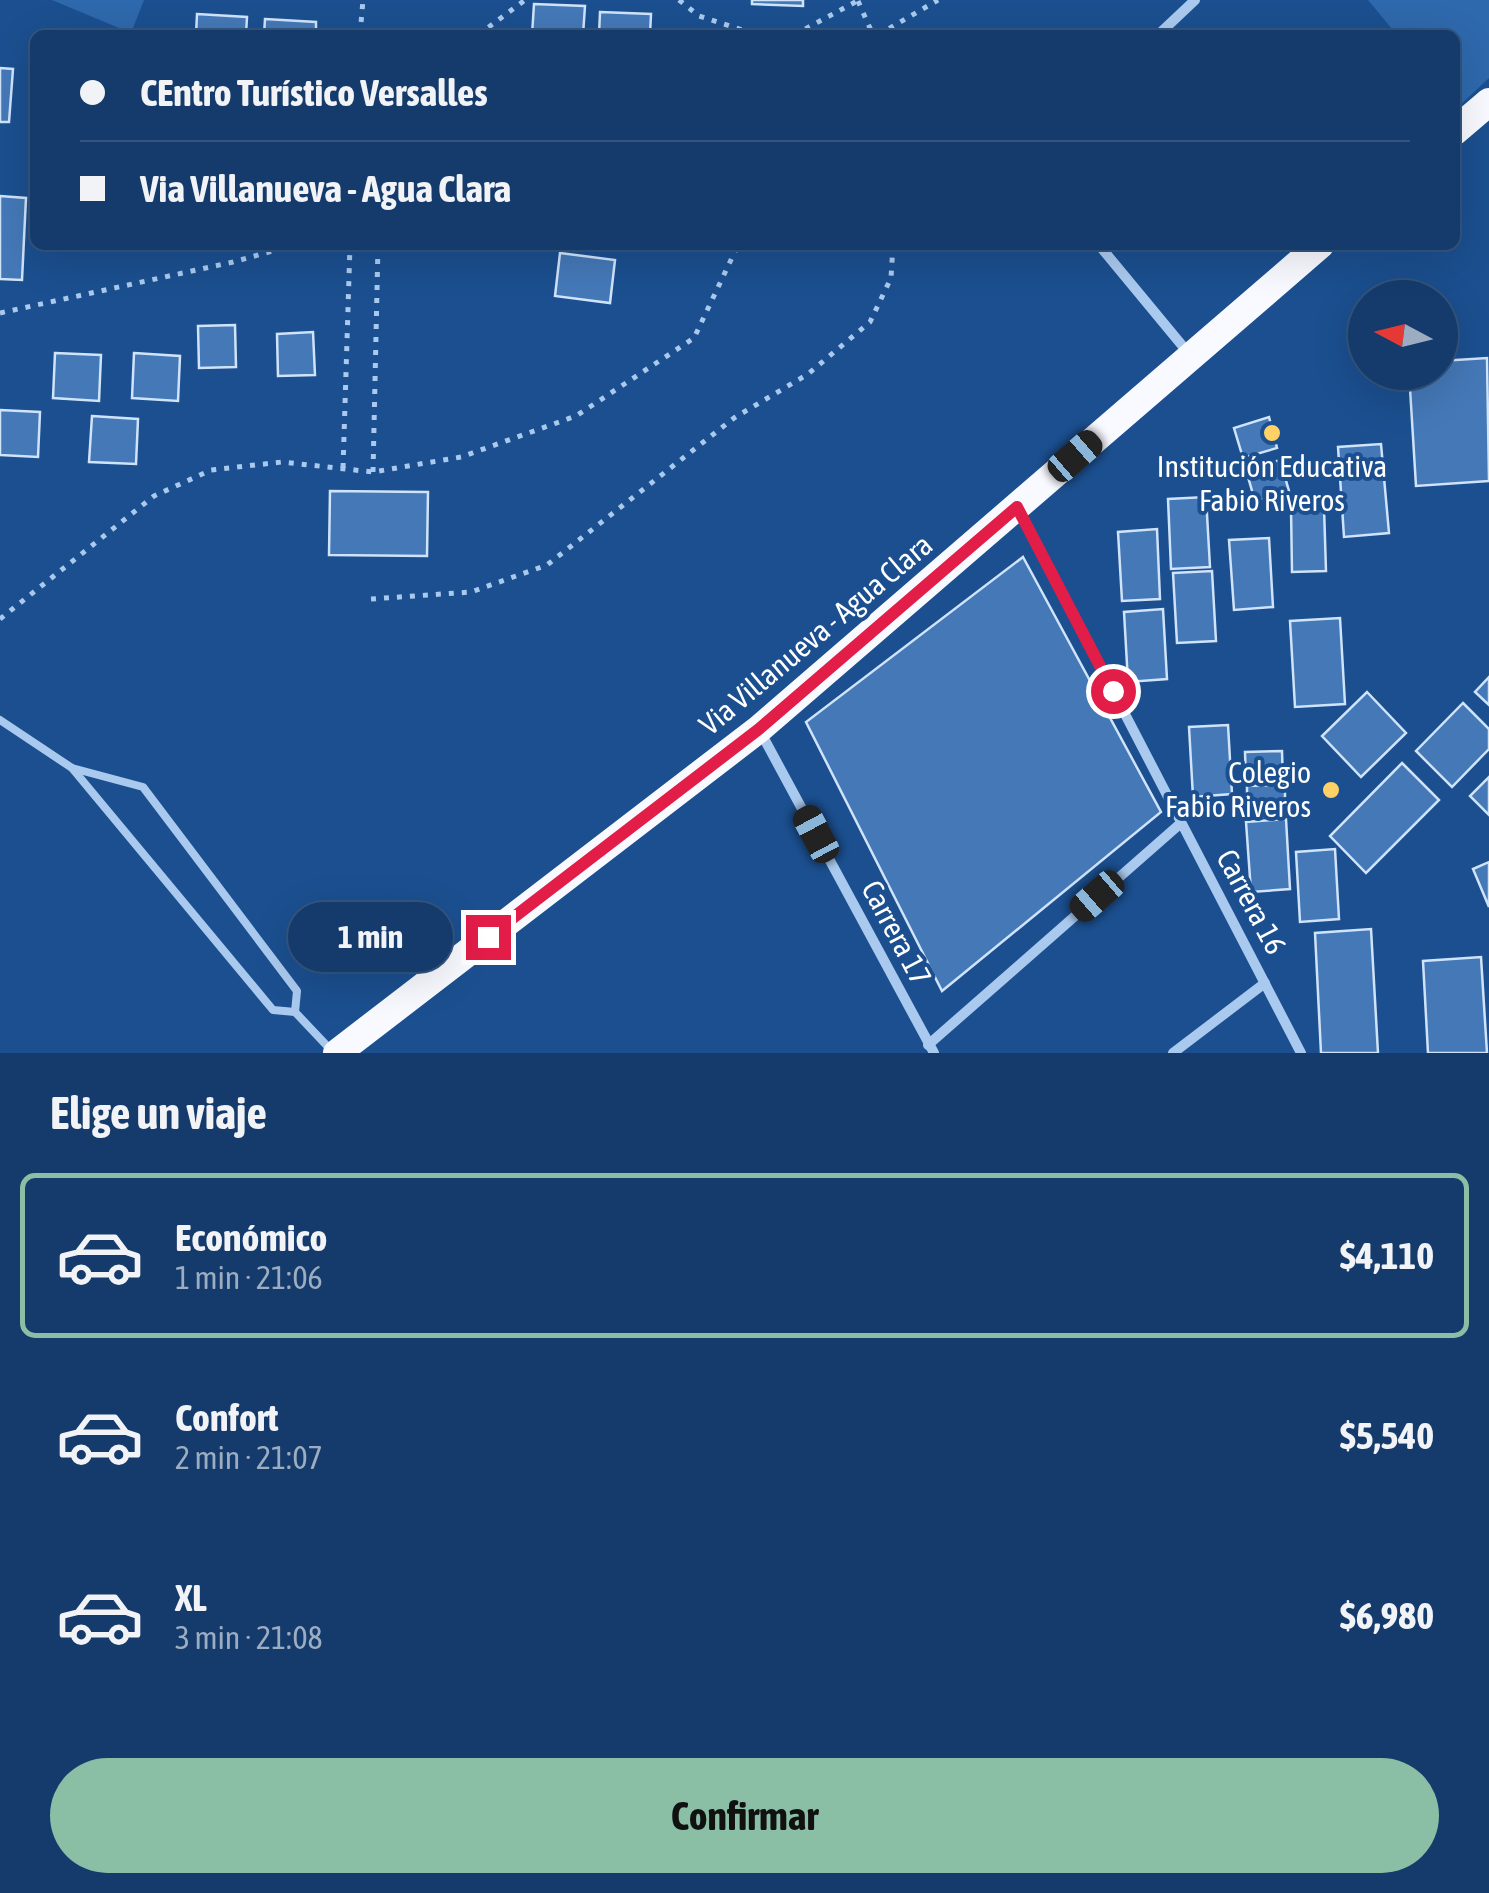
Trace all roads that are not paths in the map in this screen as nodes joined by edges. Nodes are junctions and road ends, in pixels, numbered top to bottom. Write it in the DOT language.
graph roads {
  1 [pos="1195,0"];
  2 [pos="1163,30"];
  3 [pos="1489,102"];
  4 [pos="1460,127"];
  5 [pos="1103,250"];
  6 [pos="1314,250"];
  7 [pos="1190,355"];
  8 [pos="1017,507"];
  9 [pos="0,720"];
  10 [pos="759,729"];
  11 [pos="72,768"];
  12 [pos="1182,822"];
  13 [pos="1265,982"];
  14 [pos="295,1012"];
  15 [pos="931,1049"];
  16 [pos="335,1053"];
  17 [pos="1172,1053"];
  18 [pos="1302,1053"];
  1 -- 2 [label="street"];
  3 -- 4 [label="highway"];
  5 -- 7 [label="street"];
  6 -- 7 [label="highway, Via Villanueva - Agua Clara"];
  7 -- 8 [label="highway, Via Villanueva - Agua Clara"];
  8 -- 10 [label="highway, Via Villanueva - Agua Clara"];
  8 -- 12 [label="street, Carrera 16"];
  9 -- 11 [label="lane"];
  10 -- 15 [label="street, Carrera 17"];
  10 -- 16 [label="highway, Via Villanueva - Agua Clara"];
  11 -- 14 [label="lane"];
  11 -- 14 [label="lane"];
  12 -- 13 [label="street, Carrera 16"];
  12 -- 15 [label="street"];
  13 -- 17 [label="street"];
  13 -- 18 [label="street, Carrera 16"];
  14 -- 16 [label="lane"];
}
